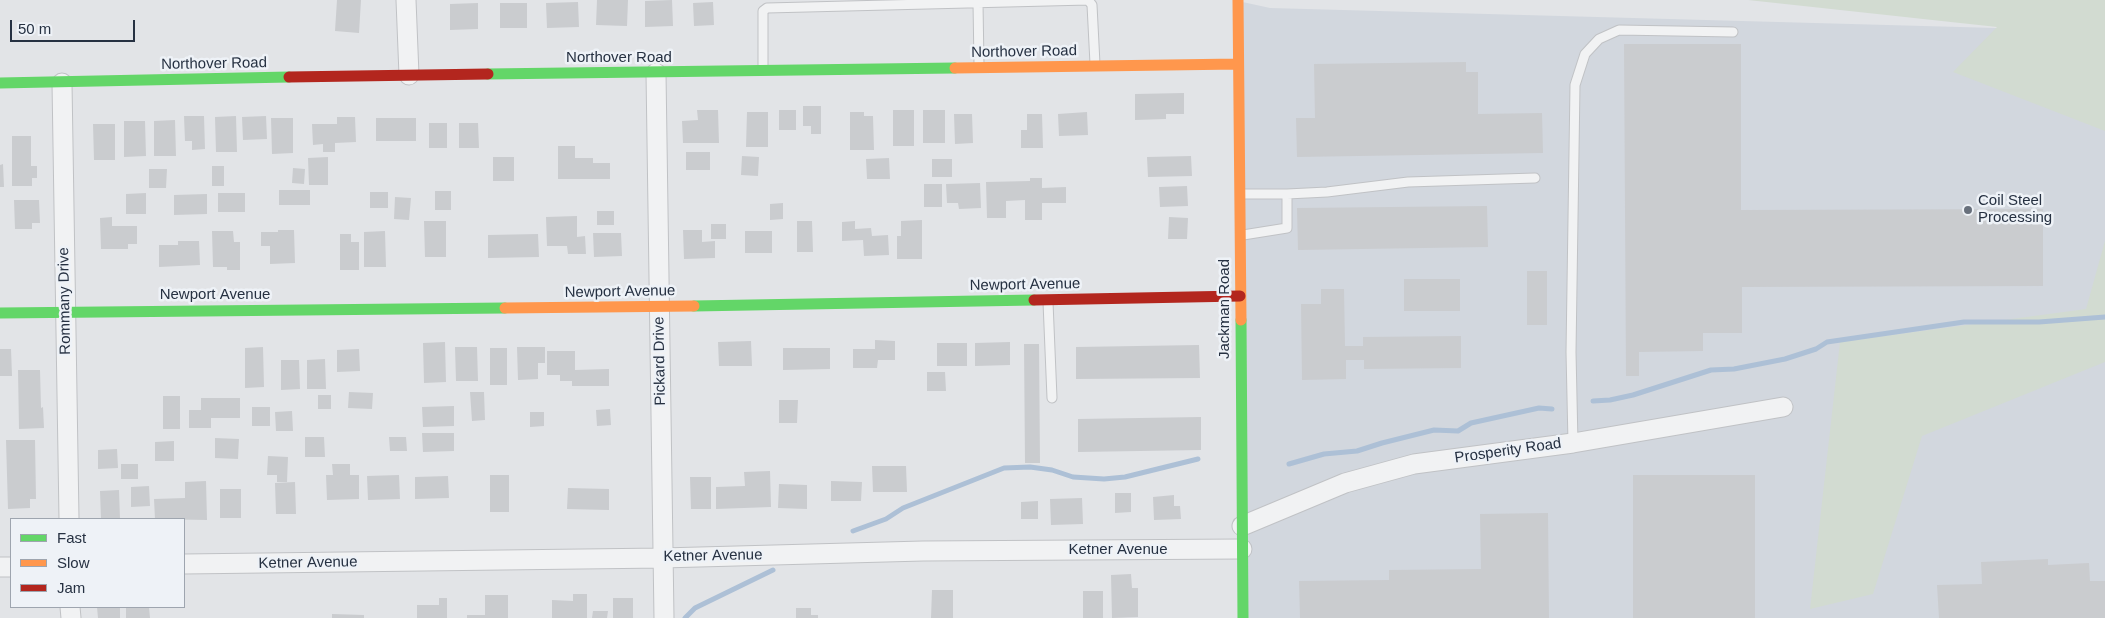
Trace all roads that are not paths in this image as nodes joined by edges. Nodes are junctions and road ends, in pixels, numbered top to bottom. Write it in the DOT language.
graph roads {
  1 [pos="406,0"];
  2 [pos="1238,0"];
  3 [pos="978,3"];
  4 [pos="1733,32"];
  5 [pos="1238,64"];
  6 [pos="1095,66"];
  7 [pos="979,68"];
  8 [pos="764,72"];
  9 [pos="656,73"];
  10 [pos="409,75"];
  11 [pos="62,83"];
  12 [pos="0,84"];
  13 [pos="1535,178"];
  14 [pos="1239,194"];
  15 [pos="1287,194"];
  16 [pos="1240,236"];
  17 [pos="1240,296"];
  18 [pos="1048,300"];
  19 [pos="659,307"];
  20 [pos="65,311"];
  21 [pos="0,313"];
  22 [pos="1052,398"];
  23 [pos="1783,407"];
  24 [pos="1573,442"];
  25 [pos="69,518"];
  26 [pos="1242,526"];
  27 [pos="1242,549"];
  28 [pos="662,558"];
  29 [pos="185,564"];
  30 [pos="664,618"];
  31 [pos="1243,618"];
  1 -- 10 [label="street"];
  2 -- 5 [label="street, Jackman Road"];
  3 -- 6 [label="lane"];
  3 -- 7 [label="lane"];
  3 -- 8 [label="lane"];
  4 -- 24 [label="lane"];
  5 -- 6 [label="street, Northover Road"];
  5 -- 14 [label="street, Jackman Road"];
  6 -- 7 [label="street, Northover Road"];
  7 -- 8 [label="street, Northover Road"];
  8 -- 9 [label="street, Northover Road"];
  9 -- 10 [label="street, Northover Road"];
  9 -- 19 [label="street, Pickard Drive"];
  10 -- 11 [label="street, Northover Road"];
  11 -- 12 [label="street, Northover Road"];
  11 -- 20 [label="street, Rommany Drive"];
  13 -- 15 [label="lane"];
  14 -- 15 [label="lane"];
  14 -- 16 [label="street, Jackman Road"];
  15 -- 16 [label="lane"];
  16 -- 17 [label="street, Jackman Road"];
  17 -- 18 [label="street, Newport Avenue"];
  17 -- 26 [label="street, Jackman Road"];
  18 -- 19 [label="street, Newport Avenue"];
  18 -- 22 [label="lane"];
  19 -- 20 [label="street, Newport Avenue"];
  19 -- 28 [label="street, Pickard Drive"];
  20 -- 21 [label="street, Newport Avenue"];
  20 -- 25 [label="street, Rommany Drive"];
  23 -- 24 [label="street, Prosperity Road"];
  24 -- 26 [label="street, Prosperity Road"];
  26 -- 27 [label="street, Jackman Road"];
  27 -- 28 [label="street, Ketner Avenue"];
  27 -- 31 [label="street, Jackman Road"];
  28 -- 29 [label="street, Ketner Avenue"];
  28 -- 30 [label="street, Pickard Drive"];
}
